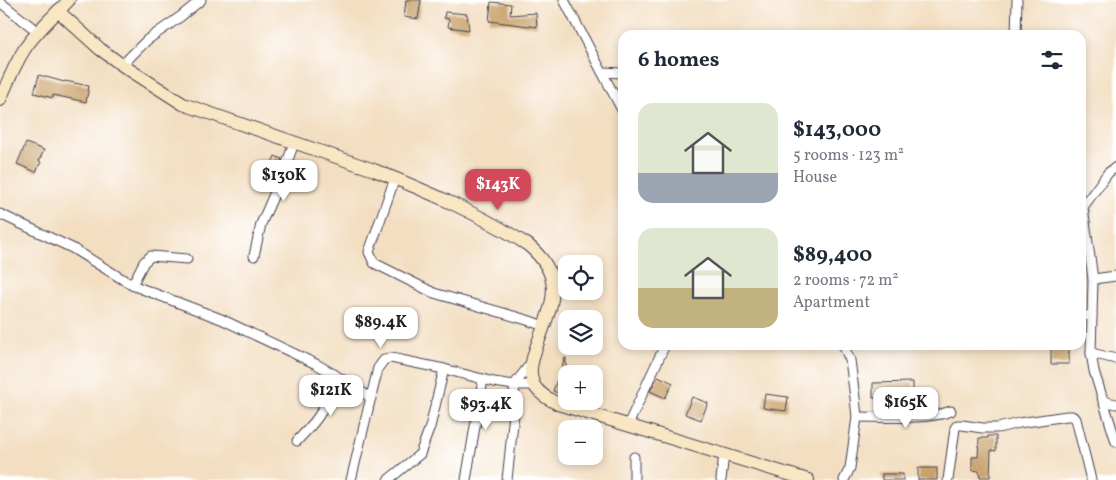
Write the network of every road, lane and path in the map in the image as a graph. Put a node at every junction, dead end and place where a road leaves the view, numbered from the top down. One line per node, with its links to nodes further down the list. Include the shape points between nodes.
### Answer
1 (69, 0): 6 (street)
2 (201, 0): 9 (street, via 147,40)
3 (564, 0): 10 (street)
4 (1017, 0): 7 (street)
5 (0, 2): 8 (street)
6 (58, 11): 8 (street); 9 (street)
7 (1016, 30)
8 (38, 32): 12 (street, via 14,68)
9 (122, 65): 14 (street, via 183,104)
10 (602, 72): 11 (street); 13 (street)
11 (618, 73)
12 (0, 100)
13 (618, 102)
14 (294, 143): 16 (street); 20 (street, via 261,224)
15 (1116, 167): 17 (street)
16 (395, 178): 27 (street, via 469,211 537,252 550,271 552,282 552,304); 27 (street, via 369,252 374,263 434,293)
17 (1086, 203)
18 (0, 214): 24 (street, via 72,248)
19 (1086, 253): 23 (street)
20 (254, 256)
21 (187, 258): 24 (street, via 151,256 144,262)
22 (1116, 276): 23 (street)
23 (1093, 278): 26 (street)
24 (132, 285): 34 (street, via 220,319)
25 (1086, 316): 26 (street)
26 (1092, 316): 30 (street)
27 (544, 326): 32 (street)
28 (663, 350): 43 (street)
29 (845, 350): 42 (street, via 850,360)
30 (1091, 353): 31 (street); 39 (street)
31 (1116, 359)
32 (531, 363): 36 (street); 37 (street)
33 (444, 368): 35 (street); 38 (street, via 400,359 384,360 378,368); 49 (street, via 430,428 420,454)
34 (334, 374): 38 (street); 44 (street, via 325,403 314,423)
35 (483, 379): 37 (street); 50 (street)
36 (534, 385): 37 (street); 43 (street, via 558,404)
37 (514, 386): 51 (street)
38 (371, 398): 48 (street)
39 (1103, 401): 40 (street); 45 (street)
40 (1116, 404)
41 (951, 410): 42 (street, via 943,414 910,417)
42 (857, 417): 55 (street, via 850,468)
43 (628, 425): 46 (street)
44 (297, 441)
45 (1116, 442)
46 (724, 454): 53 (street); 54 (street)
47 (634, 456): 52 (street)
48 (351, 480)
49 (388, 480)
50 (466, 480)
51 (508, 480)
52 (634, 480)
53 (721, 480)
54 (808, 480)
55 (844, 480)
56 (948, 480): 57 (street, via 957,425 998,428 1067,416 1076,419)
57 (1090, 480)

